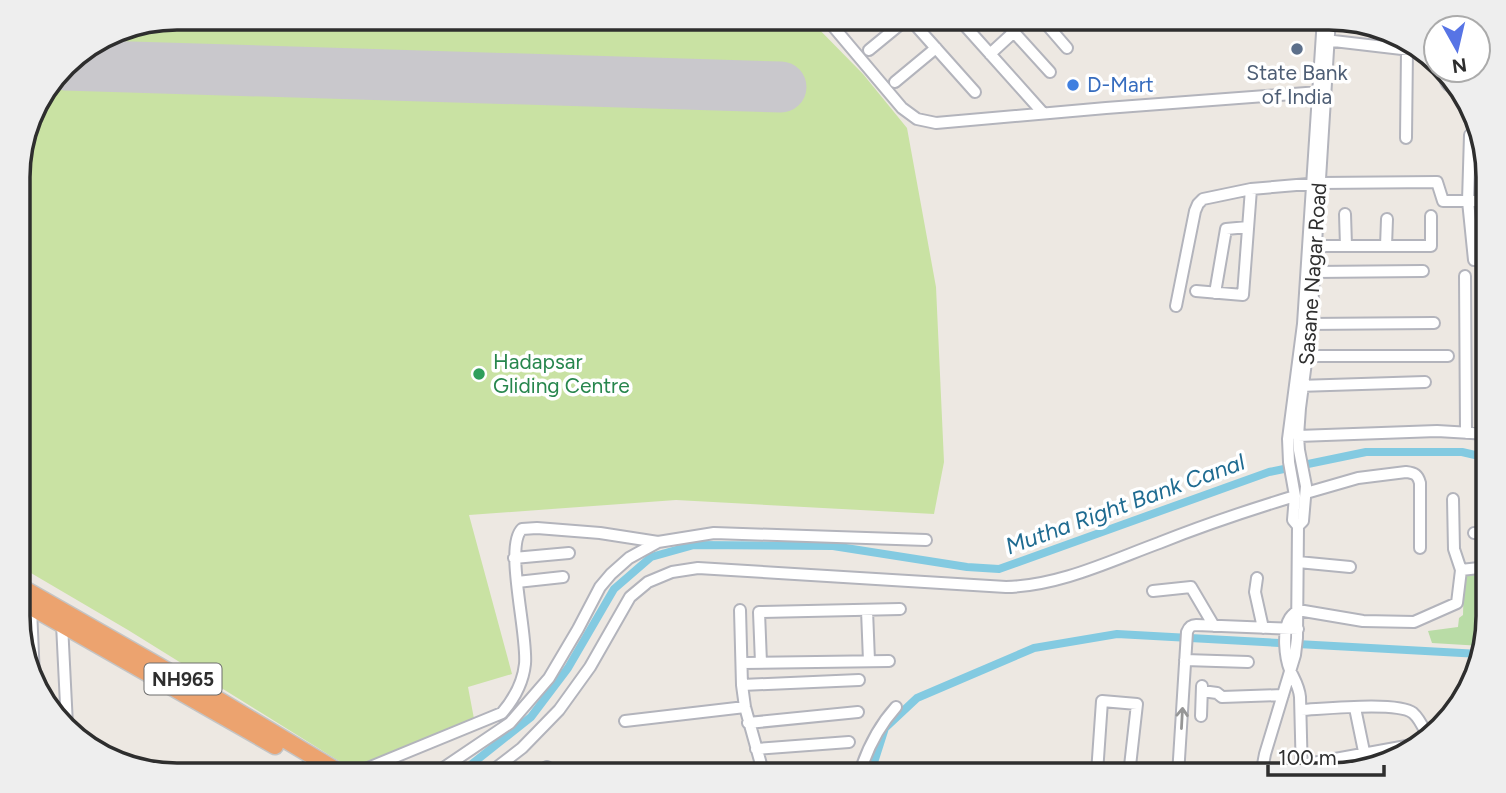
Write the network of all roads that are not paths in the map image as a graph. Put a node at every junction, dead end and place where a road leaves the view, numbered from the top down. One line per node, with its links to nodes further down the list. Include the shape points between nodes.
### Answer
1 (836, 30): 22 (street, via 902,108 918,119 936,123)
2 (894, 30): 14 (street)
3 (920, 30): 12 (street)
4 (969, 30): 17 (street)
5 (1052, 30): 10 (street)
6 (1054, 30): 10 (street)
7 (1324, 30): 11 (street, Sasane Nagar Road)
8 (1327, 30): 11 (street, Sasane Nagar Road)
9 (1014, 32): 17 (street); 18 (street)
10 (1057, 36): 13 (street)
11 (1325, 40): 15 (street); 21 (street, Sasane Nagar Road); 25 (street, Sasane Nagar Road)
12 (936, 48): 19 (street); 20 (street)
13 (1067, 48)
14 (869, 50)
15 (1404, 50)
16 (1407, 52): 24 (street)
17 (990, 54): 22 (street)
18 (1050, 72)
19 (895, 82)
20 (975, 92)
21 (1319, 92): 22 (street); 25 (street, Sasane Nagar Road)
22 (1043, 113)
23 (1470, 135): 27 (street)
24 (1406, 138)
25 (1316, 183): 26 (street); 27 (street, via 1437,182 1443,201); 33 (street, Sasane Nagar Road); 44 (street, Sasane Nagar Road)
26 (1251, 189): 32 (street); 42 (street, via 1212,196 1198,204)
27 (1468, 201): 28 (street); 36 (street)
28 (1476, 201)
29 (1345, 214): 34 (street)
30 (1430, 216): 35 (street, via 1431,246)
31 (1387, 219): 35 (street)
32 (1248, 227): 41 (street, via 1226,229); 41 (street, via 1243,295)
33 (1316, 246): 34 (street); 37 (street, Sasane Nagar Road)
34 (1346, 246): 35 (street)
35 (1386, 246)
36 (1474, 260)
37 (1314, 271): 38 (street); 44 (street, Sasane Nagar Road)
38 (1423, 271)
39 (1465, 276): 49 (street)
40 (1196, 291): 41 (street)
41 (1215, 293)
42 (1176, 306)
43 (1434, 323): 44 (street)
44 (1307, 324): 45 (street, Sasane Nagar Road)
45 (1304, 356): 46 (street); 48 (street, Sasane Nagar Road)
46 (1448, 356)
47 (1425, 382): 48 (street)
48 (1299, 386): 51 (street, Sasane Nagar Road); 52 (street, Sasane Nagar Road, via 1288,439)
49 (1466, 433): 50 (street); 51 (street)
50 (1476, 433)
51 (1298, 436): 52 (street, Sasane Nagar Road)
52 (1294, 460): 53 (street, Sasane Nagar Road)
53 (1301, 494): 57 (street, via 1358,478 1414,473 1420,483); 60 (street, Sasane Nagar Road, via 1293,520 1298,526); 111 (street, via 1225,517 1080,573 1027,587 698,568 672,572 648,582 630,597 559,710)
54 (1453, 499): 63 (street, via 1454,549)
55 (926, 540): 56 (street, via 714,533)
56 (658, 542): 59 (street, via 522,528); 99 (street, via 629,558 605,581 548,678)
57 (1420, 548)
58 (569, 553): 59 (street)
59 (514, 558): 66 (street)
60 (1298, 562): 61 (street); 73 (street, Sasane Nagar Road)
61 (1350, 567)
62 (1476, 568): 63 (street)
63 (1461, 570): 73 (street, via 1457,603 1414,622 1363,621)
64 (563, 577): 66 (street)
65 (1256, 578): 77 (street)
66 (517, 582): 96 (street, via 525,665 514,699)
67 (1153, 591): 76 (street, via 1191,587)
68 (30, 603): 75 (highway, NH965)
69 (30, 603): 108 (highway, NH965, via 222,702)
70 (900, 609): 72 (street)
71 (740, 610): 84 (street)
72 (867, 610): 82 (street); 85 (street, via 759,612)
73 (1298, 610): 78 (street, Sasane Nagar Road)
74 (30, 618): 79 (street)
75 (62, 624): 95 (street); 107 (highway, NH965)
76 (1214, 626): 77 (street); 80 (street, via 1192,625 1187,632)
77 (1263, 628): 78 (street)
78 (1292, 634): 86 (street, Sasane Nagar Road)
79 (31, 638)
80 (1185, 660): 83 (street); 116 (street, one-way to 80)
81 (889, 661): 82 (street)
82 (869, 662): 85 (street)
83 (1248, 662)
84 (741, 663): 85 (street); 88 (street)
85 (761, 663)
86 (1290, 671): 89 (street, Sasane Nagar Road); 93 (street, via 1299,689)
87 (859, 680): 88 (street)
88 (742, 685): 90 (street)
89 (1283, 695): 97 (street, via 1200,695); 117 (street, Sasane Nagar Road)
90 (745, 706): 98 (street); 100 (street)
91 (896, 706): 113 (street)
92 (1355, 708): 93 (street); 101 (street, via 1407,710); 104 (street)
93 (1301, 710): 118 (street)
94 (858, 712): 100 (street)
95 (66, 713)
96 (502, 713): 99 (street); 109 (street)
97 (1201, 716)
98 (625, 721)
99 (510, 723): 110 (street)
100 (748, 723): 103 (street)
101 (1424, 729)
102 (849, 742): 103 (street)
103 (756, 749): 112 (street)
104 (1365, 753): 105 (street); 106 (street); 119 (street)
105 (1377, 755)
106 (1366, 758)
107 (292, 763)
108 (324, 763)
109 (380, 763)
110 (451, 763)
111 (502, 763)
112 (760, 763)
113 (862, 763)
114 (1098, 763): 115 (street, via 1102,701 1137,704)
115 (1130, 763)
116 (1179, 763)
117 (1263, 763)
118 (1302, 763)
119 (1328, 763)

